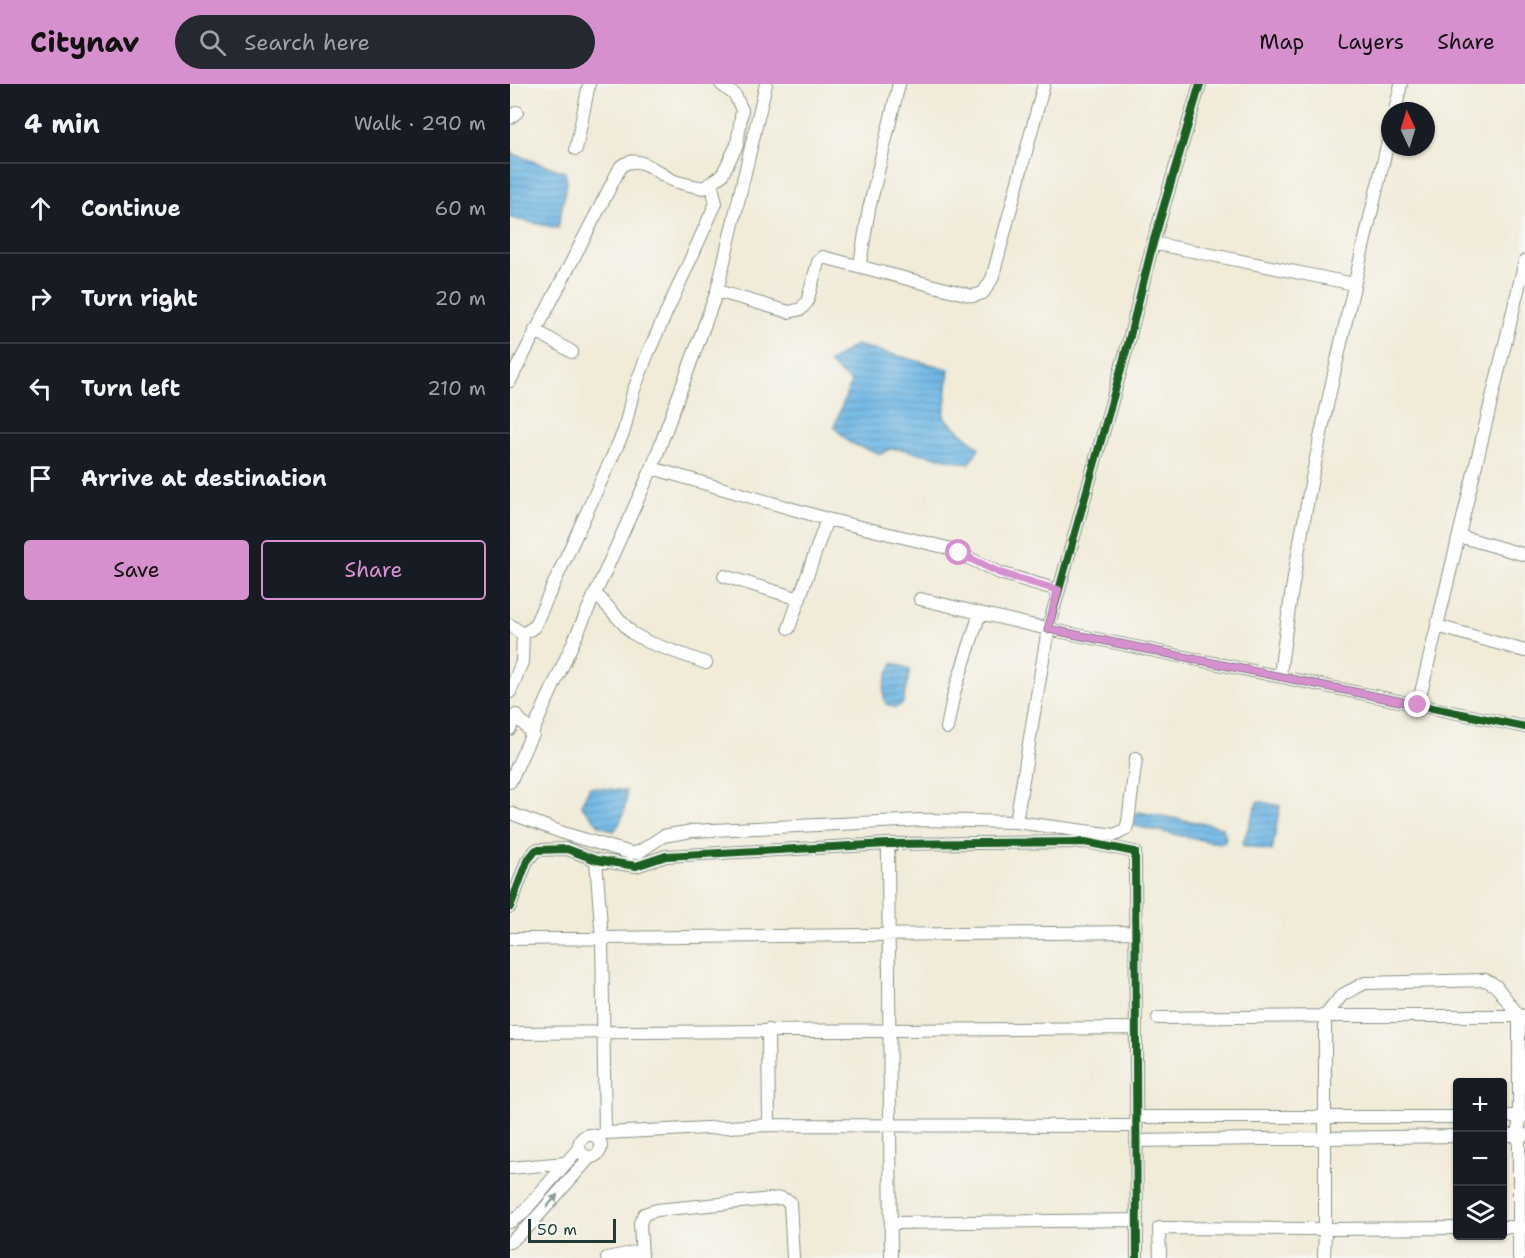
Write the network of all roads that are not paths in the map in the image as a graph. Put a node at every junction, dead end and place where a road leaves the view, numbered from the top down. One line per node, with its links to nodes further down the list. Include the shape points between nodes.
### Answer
1 (589, 84): 9 (street)
2 (722, 84): 11 (street, via 735,95 742,110 737,145 722,175)
3 (766, 84): 16 (street)
4 (899, 84): 14 (street)
5 (1044, 84): 14 (street, via 992,279 983,293 973,297)
6 (1200, 84): 12 (street)
7 (1401, 84): 8 (street)
8 (1397, 102)
9 (576, 150)
10 (1385, 156): 15 (street)
11 (711, 183): 17 (street, via 704,188 691,186 636,162 628,161 621,166); 34 (street, via 716,203 648,353 624,431 534,627)
12 (1153, 243): 15 (street); 25 (street)
13 (1525, 261): 22 (street)
14 (860, 264): 16 (street, via 823,257 818,262 807,302 801,309 789,312)
15 (1354, 284): 37 (street, via 1286,624)
16 (717, 291): 20 (street)
17 (535, 330): 18 (street); 19 (street)
18 (572, 352)
19 (510, 381)
20 (652, 468): 21 (street); 26 (street)
21 (827, 519): 25 (street, via 948,548 1000,573); 27 (street)
22 (1458, 536): 23 (street); 31 (street)
23 (1525, 555)
24 (724, 576): 27 (street)
25 (1058, 590): 33 (street)
26 (596, 594): 36 (street, via 632,633); 44 (street)
27 (801, 599): 32 (street)
28 (920, 599): 29 (street)
29 (980, 613): 33 (street); 42 (street)
30 (510, 625): 34 (street)
31 (1437, 626): 35 (street); 39 (street)
32 (789, 628)
33 (1048, 629): 37 (street); 48 (street)
34 (523, 634): 38 (street, via 522,662)
35 (1525, 651)
36 (706, 663)
37 (1280, 675): 39 (street)
38 (510, 692)
39 (1418, 705): 41 (street)
40 (513, 712): 43 (street); 44 (street)
41 (1525, 727)
42 (946, 728)
43 (510, 729)
44 (533, 735): 46 (street)
45 (1136, 758): 48 (street, via 1128,822 1121,833)
46 (510, 782)
47 (510, 813): 48 (street, via 631,854 663,836 692,831 922,820)
48 (1016, 822)
49 (888, 843): 50 (street, via 666,856 636,866); 52 (street, via 1085,843 1134,852); 53 (street)
50 (596, 860): 51 (street, via 567,849 536,850 527,861); 55 (street)
51 (510, 907)
52 (1135, 932): 53 (street); 59 (street)
53 (889, 933): 55 (street); 60 (street)
54 (510, 939): 55 (street)
55 (602, 939): 62 (street)
56 (1325, 1016): 57 (street); 57 (street, via 1342,995 1365,983 1486,980); 58 (street); 67 (street)
57 (1522, 1016): 65 (street)
58 (1158, 1018)
59 (1136, 1028): 60 (street); 68 (street)
60 (889, 1029): 61 (street); 69 (street)
61 (768, 1030): 62 (street); 70 (street)
62 (602, 1033): 63 (street); 71 (street)
63 (510, 1034)
64 (1507, 1116): 65 (street)
65 (1523, 1116): 72 (street)
66 (1453, 1117): 67 (street)
67 (1323, 1118): 68 (street); 74 (street)
68 (1136, 1121): 69 (street); 75 (street)
69 (890, 1124): 70 (street); 82 (street)
70 (769, 1125): 71 (street)
71 (601, 1135): 76 (street, via 584,1136); 77 (street, via 600,1152)
72 (1522, 1135): 83 (street)
73 (1453, 1136): 74 (street)
74 (1323, 1138): 75 (street); 85 (street)
75 (1136, 1141): 80 (street)
76 (579, 1148): 77 (street); 78 (street)
77 (590, 1157): 86 (street, one-way to 77)
78 (565, 1163): 79 (street); 81 (street, via 521,1215)
79 (510, 1168)
80 (1137, 1220): 82 (street); 91 (street)
81 (510, 1222)
82 (891, 1223): 90 (street)
83 (1522, 1227): 94 (street)
84 (1453, 1228): 85 (street)
85 (1325, 1230): 92 (street, via 1159,1228); 93 (street)
86 (510, 1242)
87 (641, 1255): 88 (street); 89 (street, via 640,1223 644,1214 781,1198 790,1202)
88 (607, 1258)
89 (793, 1258)
90 (891, 1258)
91 (1137, 1258)
92 (1160, 1258)
93 (1324, 1258)
94 (1519, 1258)

